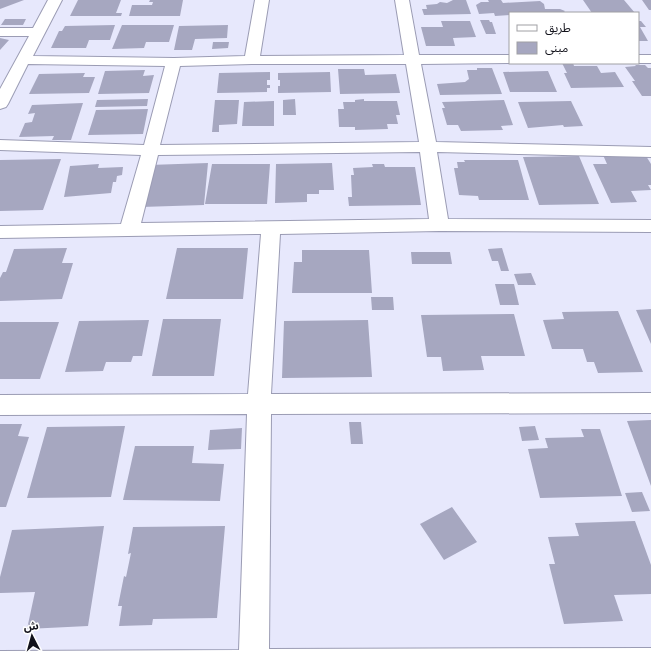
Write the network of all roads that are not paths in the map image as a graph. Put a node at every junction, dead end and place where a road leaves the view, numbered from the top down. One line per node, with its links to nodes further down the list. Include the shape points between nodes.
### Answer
1 (55, 0): 5 (street)
2 (262, 0): 11 (street)
3 (402, 0): 6 (street)
4 (0, 32): 5 (street)
5 (37, 32): 10 (street)
6 (413, 58): 7 (street); 11 (street); 15 (street)
7 (509, 59)
8 (639, 59): 9 (street)
9 (651, 59)
10 (23, 60): 12 (street); 13 (street)
11 (252, 60): 12 (street)
12 (174, 62): 16 (street)
13 (0, 104)
14 (0, 145): 16 (street)
15 (428, 147): 16 (street); 17 (street); 18 (street)
16 (151, 150): 21 (street)
17 (651, 152)
18 (439, 225): 19 (street); 20 (street)
19 (651, 226)
20 (271, 228): 21 (street); 24 (street)
21 (129, 231): 22 (street)
22 (0, 232)
23 (651, 403): 24 (street)
24 (259, 404): 25 (street); 27 (street)
25 (0, 405)
26 (651, 663): 27 (street)
27 (254, 665): 28 (street)
28 (0, 666)

